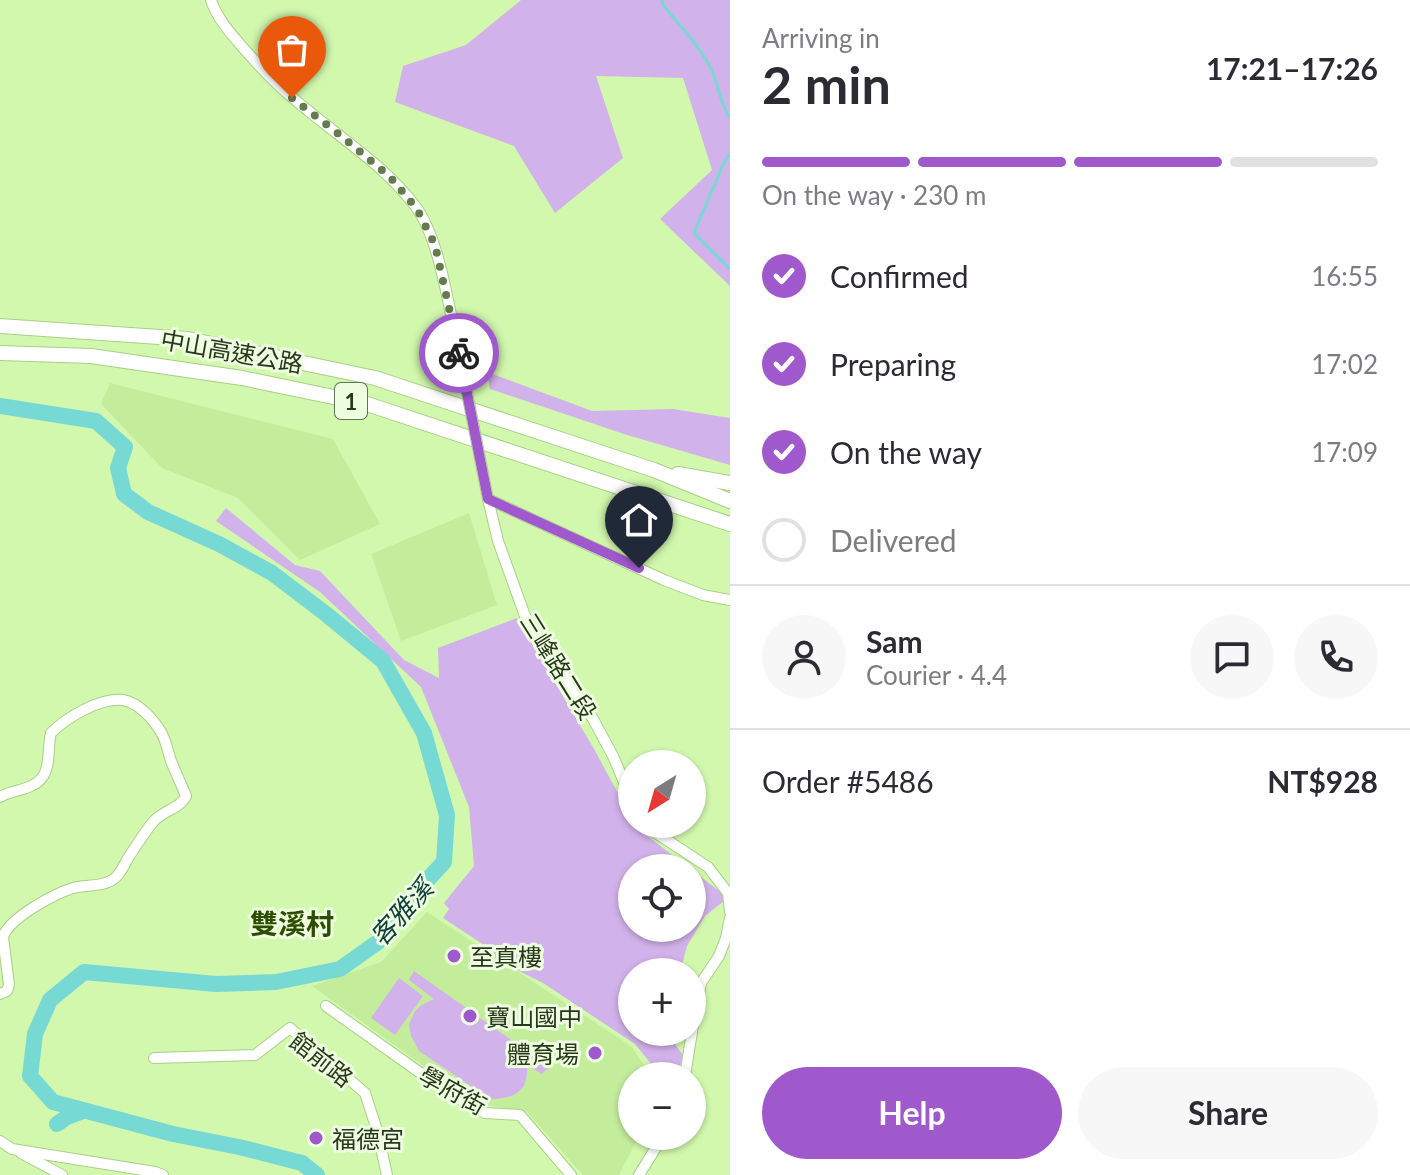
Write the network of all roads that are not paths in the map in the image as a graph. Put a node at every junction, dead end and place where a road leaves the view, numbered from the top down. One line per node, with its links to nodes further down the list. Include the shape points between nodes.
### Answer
1 (211, 0): 6 (street, 三峰路二段, bridge, via 228,31 256,62 390,177 417,209 435,245)
2 (0, 326): 4 (highway, 中山高速公路 / 1, via 188,339 375,378)
3 (0, 353): 8 (highway, 中山高速公路 / 1, via 91,356 242,378 367,404)
4 (654, 470): 5 (highway); 7 (highway, 中山高速公路 / 1)
5 (730, 483)
6 (488, 499): 9 (street, via 664,580); 10 (street, 三峰路二段, via 525,616 593,719)
7 (730, 501)
8 (730, 524)
9 (730, 600)
10 (618, 768)
11 (0, 797): 15 (street, via 43,778 51,733 58,726 97,705 125,700 146,713 162,734 186,796 152,823 114,880 54,896 5,929 9,985)
12 (664, 838): 13 (street, via 708,867 728,893)
13 (730, 915): 14 (street, via 719,956)
14 (706, 976)
15 (0, 994)
16 (326, 1006): 24 (street, 學府街, via 450,1094 485,1113 520,1115)
17 (154, 1058): 23 (street, 館前路, via 255,1055 290,1028 365,1093)
18 (0, 1141): 19 (street)
19 (12, 1149): 21 (street); 22 (street)
20 (654, 1150): 25 (street)
21 (62, 1175)
22 (163, 1175)
23 (387, 1175)
24 (571, 1175)
25 (639, 1175)

